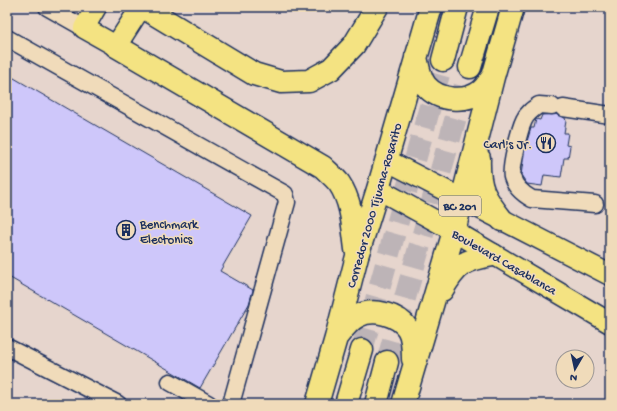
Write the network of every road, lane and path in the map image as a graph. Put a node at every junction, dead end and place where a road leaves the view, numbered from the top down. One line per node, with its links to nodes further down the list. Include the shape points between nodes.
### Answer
1 (47, 7): 9 (street)
2 (96, 7): 9 (main road)
3 (142, 7): 4 (highway, via 254,74 281,82 309,81 331,69 354,45); 11 (main road)
4 (377, 7)
5 (431, 7): 12 (highway, Corredor 2000 Tijuana-Rosarito)
6 (457, 7): 13 (highway)
7 (488, 7): 14 (highway)
8 (513, 7): 15 (highway, BC 201)
9 (84, 28): 11 (main road)
10 (7, 38): 37 (street, via 284,194 287,202)
11 (116, 46): 25 (highway, via 323,167 338,182 348,201)
12 (416, 57): 15 (highway, via 426,86 439,96 467,98 481,91); 18 (highway, Corredor 2000 Tijuana-Rosarito)
13 (443, 60)
14 (470, 67)
15 (493, 77): 17 (highway, BC 201)
16 (610, 115): 21 (street, via 539,105 530,111 518,134 511,175 516,186 532,199)
17 (480, 131): 20 (highway, BC 201); 22 (highway, via 480,185 487,200)
18 (386, 160): 19 (highway, Corredor 2000 Tijuana-Rosarito); 20 (main road)
19 (378, 189): 23 (main road, Boulevard Casablanca); 25 (highway, Corredor 2000 Tijuana-Rosarito)
20 (462, 199): 22 (main road); 23 (highway, BC 201)
21 (595, 204)
22 (502, 220): 26 (main road)
23 (454, 231): 24 (main road, Boulevard Casablanca); 27 (highway, BC 201)
24 (493, 254): 27 (highway, via 474,258 462,264 451,275); 28 (main road, Boulevard Casablanca)
25 (357, 256): 29 (highway, Corredor 2000 Tijuana-Rosarito)
26 (610, 275)
27 (430, 310): 33 (highway, BC 201)
28 (610, 323)
29 (336, 338): 33 (highway, via 358,316 369,312 385,313 395,317 408,328); 38 (highway, Corredor 2000 Tijuana-Rosarito)
30 (7, 347): 35 (street)
31 (362, 350): 39 (highway)
32 (387, 362): 40 (highway)
33 (414, 366): 41 (highway, BC 201)
34 (170, 382): 36 (street)
35 (118, 404)
36 (209, 404)
37 (231, 404)
38 (317, 404)
39 (346, 404)
40 (376, 404)
41 (403, 404)

